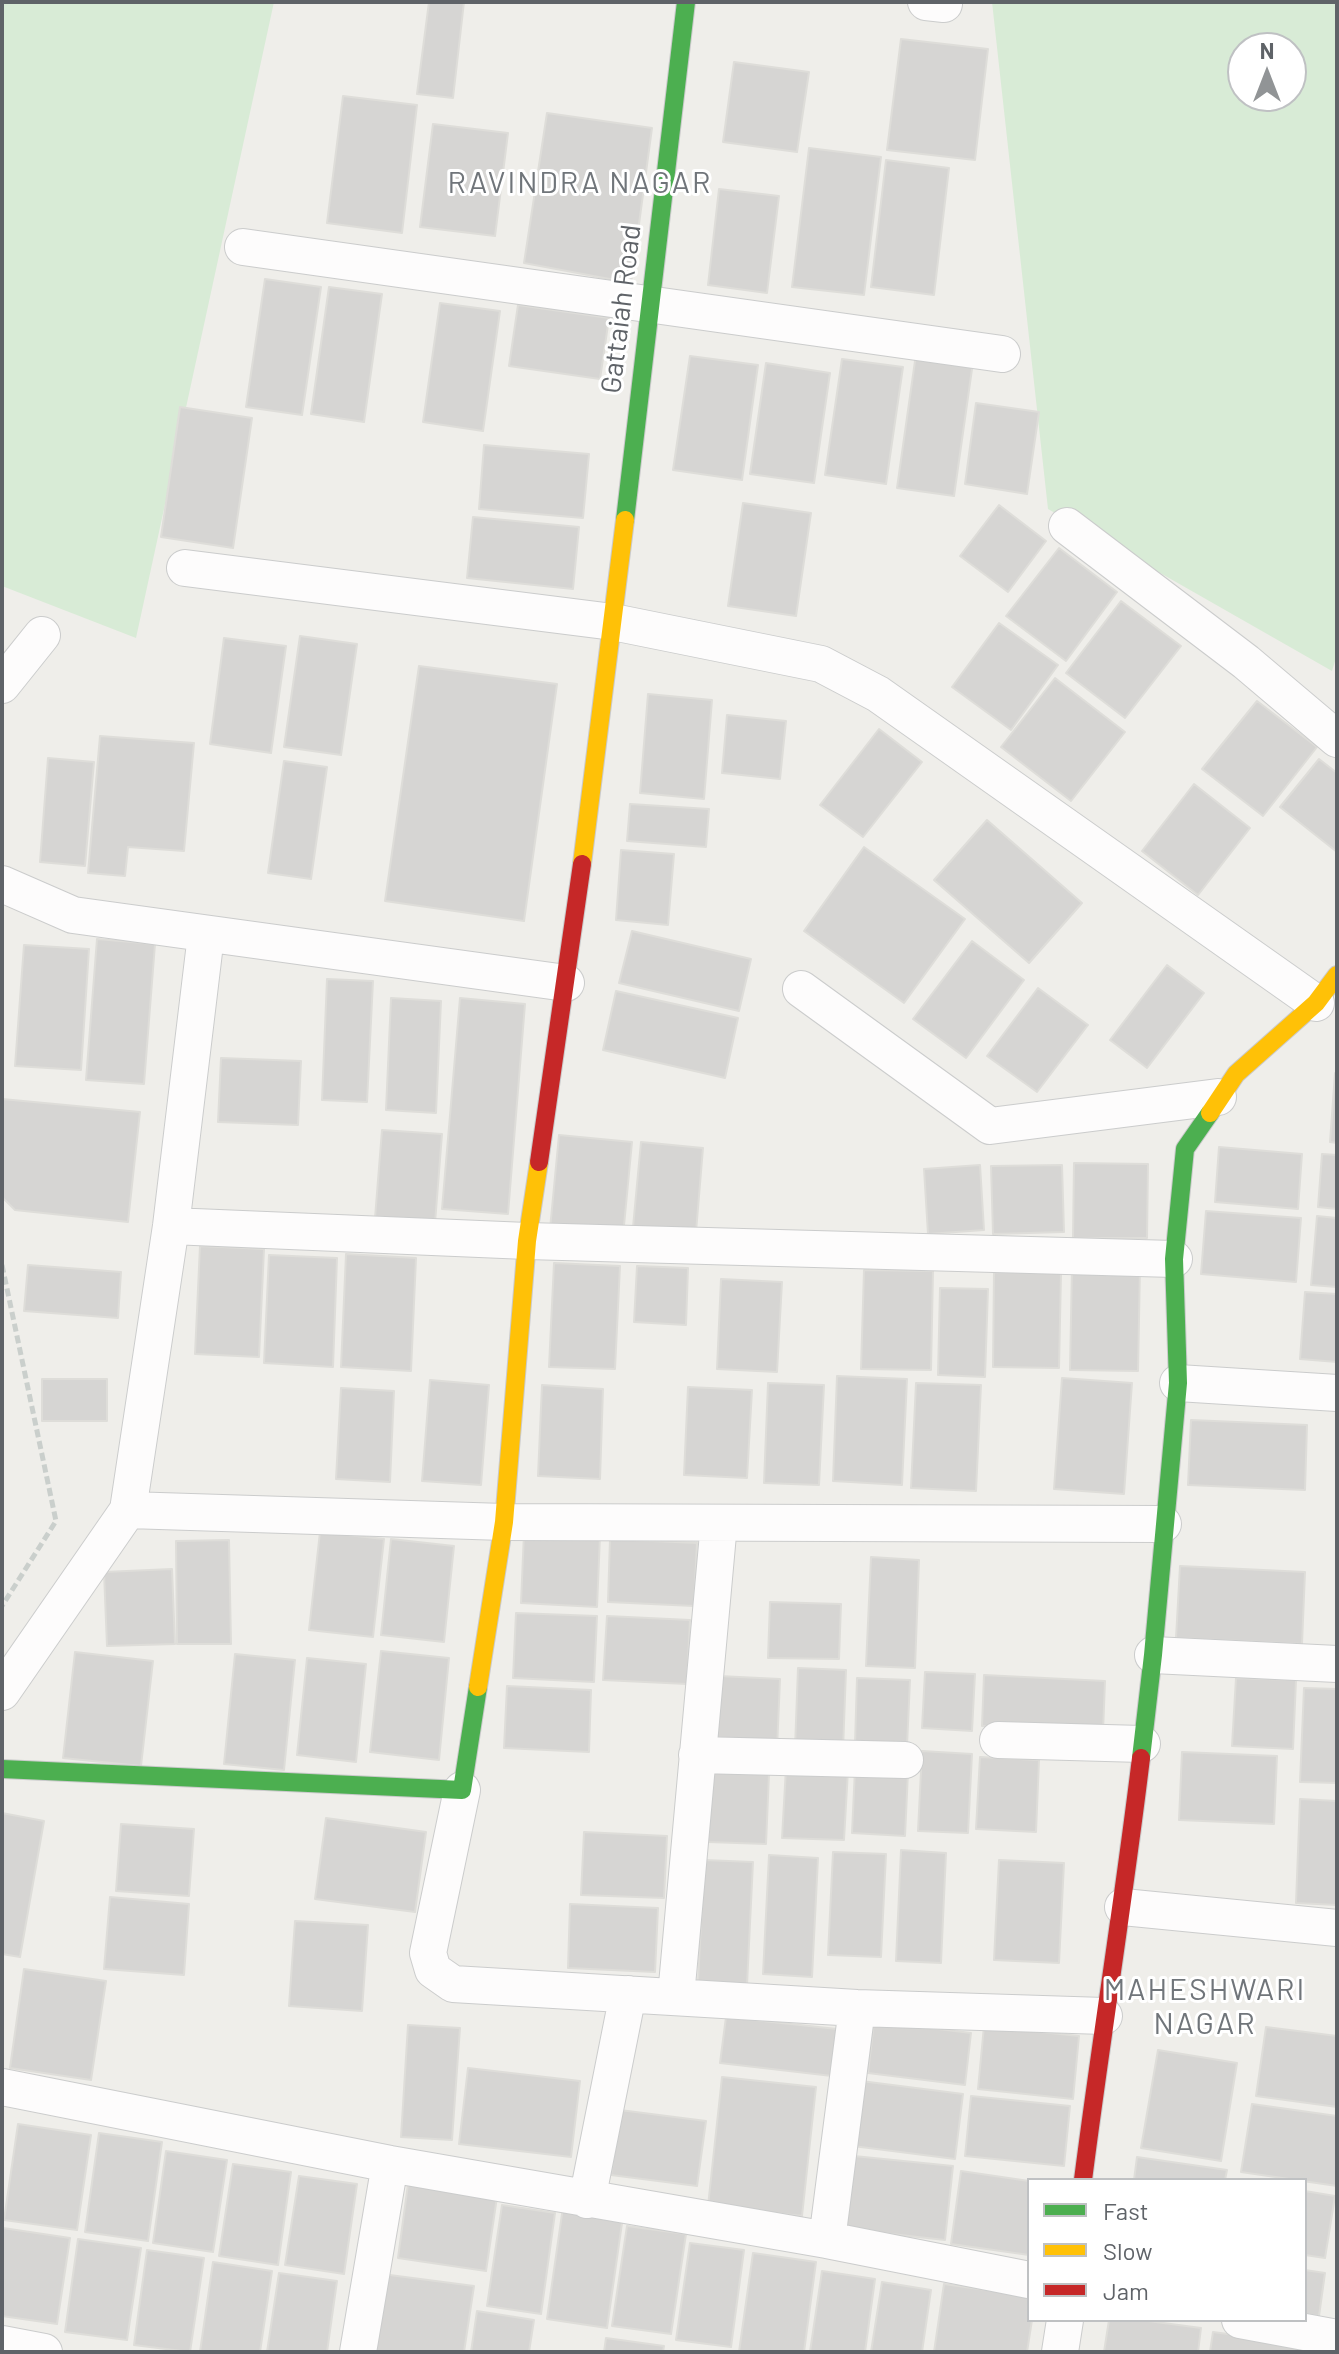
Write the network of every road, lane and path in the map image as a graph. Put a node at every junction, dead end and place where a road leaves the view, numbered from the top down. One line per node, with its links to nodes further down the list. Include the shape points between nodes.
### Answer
1 (686, 2): 3 (street, Gattaiah Road)
2 (243, 247): 3 (street)
3 (650, 304): 4 (street); 7 (street, Gattaiah Road)
4 (1002, 354)
5 (1067, 526): 10 (street, via 1246,662)
6 (185, 568): 7 (street)
7 (613, 622): 13 (street, Gattaiah Road); 15 (street, via 821,664 864,686)
8 (42, 635): 9 (street)
9 (2, 685)
10 (1337, 739)
11 (2, 884): 12 (street, via 73,915)
12 (206, 935): 13 (street); 17 (street)
13 (566, 983): 18 (street, Gattaiah Road)
14 (801, 989): 16 (street, via 990,1126)
15 (1326, 989): 16 (street)
16 (1218, 1097): 19 (street, via 1185,1149)
17 (171, 1226): 18 (street); 23 (street)
18 (527, 1241): 19 (street); 24 (street, Gattaiah Road)
19 (1174, 1259): 21 (street)
20 (2, 1265): 27 (path, via 56,1521)
21 (1178, 1383): 22 (street); 26 (street)
22 (1337, 1393)
23 (128, 1510): 24 (street); 30 (street)
24 (504, 1522): 25 (street); 36 (street, Gattaiah Road)
25 (719, 1523): 26 (street); 33 (street)
26 (1163, 1524): 28 (street)
27 (2, 1606)
28 (1153, 1655): 29 (street); 32 (street)
29 (1337, 1664)
30 (2, 1692)
31 (998, 1740): 32 (street)
32 (1142, 1744): 37 (street)
33 (697, 1755): 34 (street); 40 (street)
34 (905, 1760)
35 (2, 1769): 36 (street)
36 (462, 1790): 39 (street, via 428,1953 433,1970 453,1984)
37 (1123, 1907): 38 (street); 42 (street)
38 (1337, 1928)
39 (628, 1994): 40 (street); 46 (street)
40 (676, 1996): 41 (street)
41 (857, 2008): 42 (street); 47 (street)
42 (1104, 2016): 45 (street)
43 (2, 2087): 44 (street)
44 (390, 2164): 46 (street); 55 (street)
45 (1083, 2178)
46 (587, 2200): 47 (street)
47 (827, 2240): 48 (street)
48 (1027, 2280)
49 (1065, 2322): 56 (street)
50 (1251, 2322): 51 (street)
51 (1337, 2338)
52 (2, 2344): 54 (street)
53 (1337, 2344): 57 (street)
54 (44, 2352)
55 (358, 2352)
56 (1060, 2352)
57 (1336, 2352)

